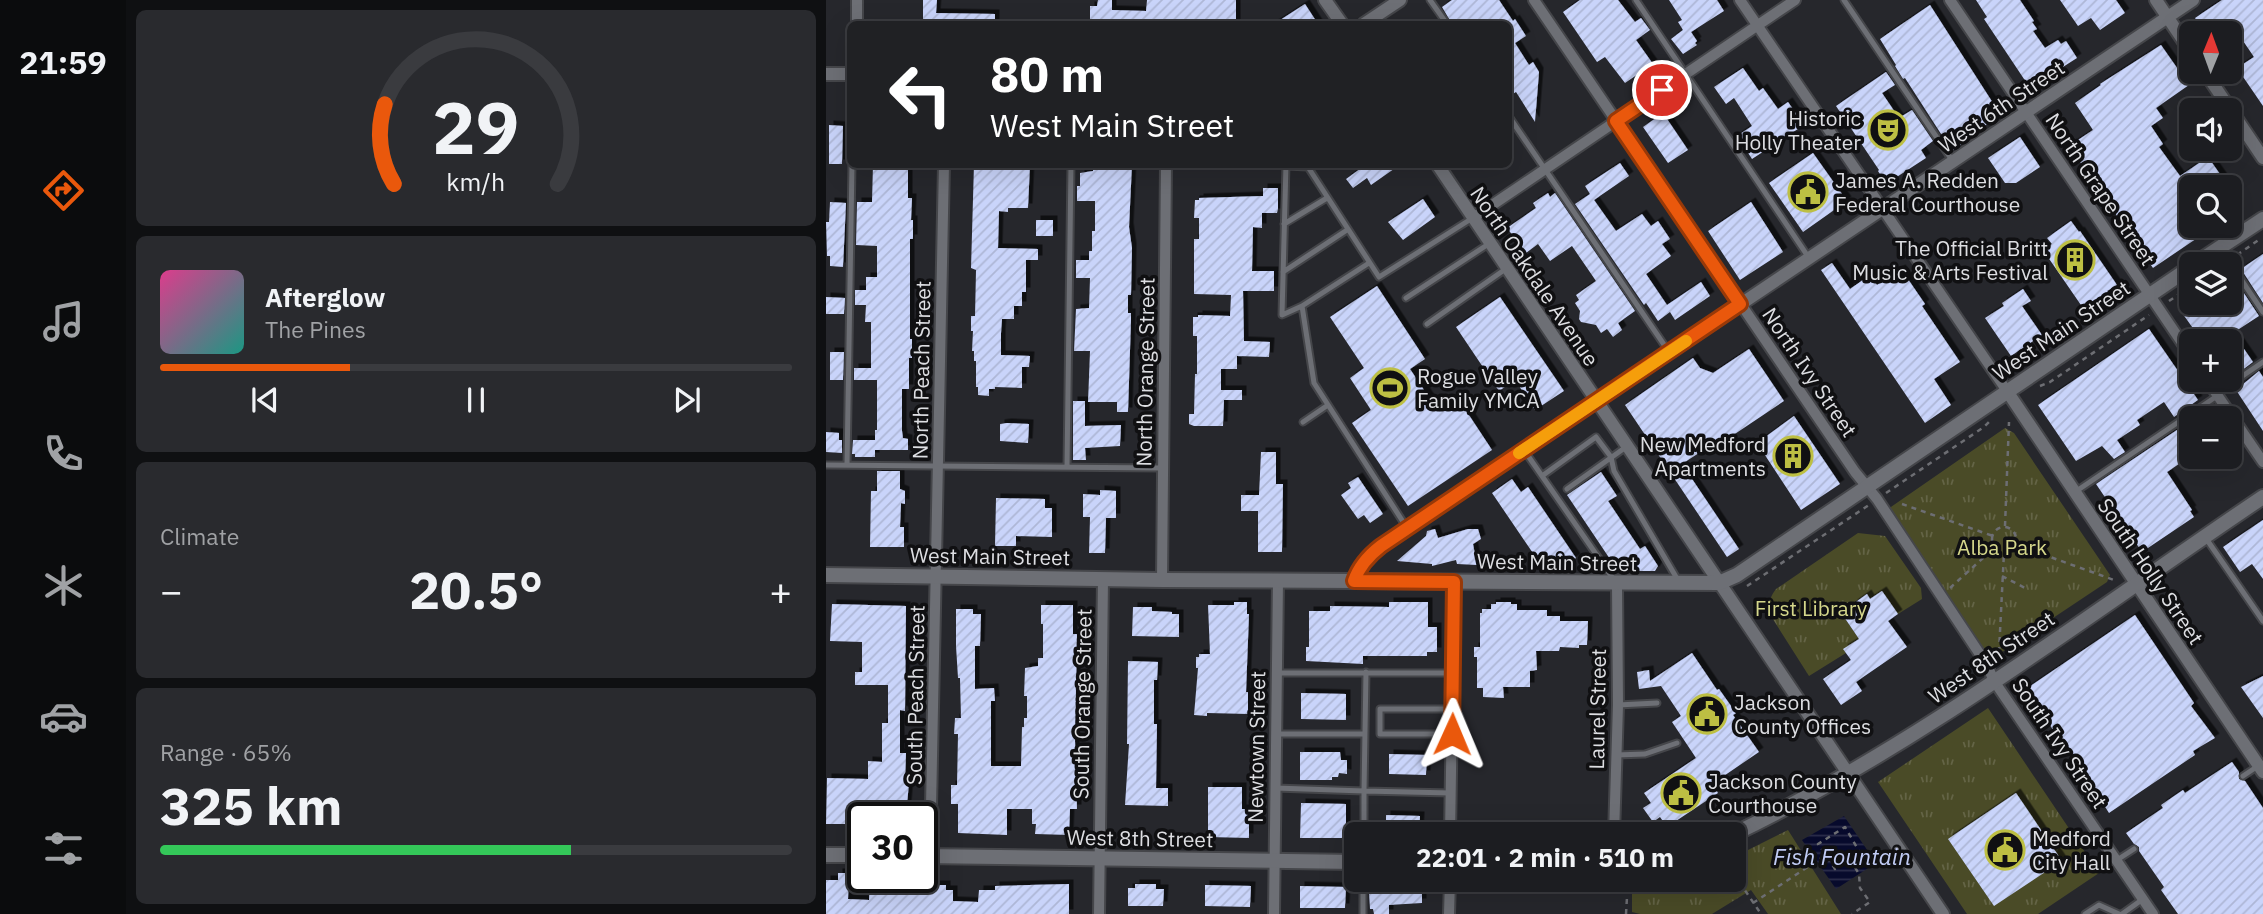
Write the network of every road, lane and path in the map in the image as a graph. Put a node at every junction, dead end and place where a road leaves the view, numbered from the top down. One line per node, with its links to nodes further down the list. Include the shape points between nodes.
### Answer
1 (858, 0): 14 (street)
2 (1325, 0): 15 (street)
3 (1400, 0): 16 (street)
4 (1430, 0): 17 (lane)
5 (1534, 0): 26 (street, North Ivy Street)
6 (1636, 0): 22 (lane)
7 (1740, 0): 18 (street)
8 (1796, 0): 18 (street)
9 (1844, 0): 28 (lane)
10 (1950, 0): 24 (street, North Grape Street)
11 (2156, 0): 13 (street)
12 (2193, 0): 13 (street, West 6th Street)
13 (2167, 17): 19 (street); 24 (street, West 6th Street)
14 (857, 21)
15 (1340, 21)
16 (1368, 21)
17 (1445, 21)
18 (1757, 26): 22 (street); 38 (street)
19 (2179, 34)
20 (826, 74): 21 (street)
21 (847, 74)
22 (1685, 74): 26 (street); 48 (lane)
23 (2213, 84): 27 (street)
24 (2026, 112): 28 (street, West 6th Street); 54 (street, North Grape Street)
25 (1512, 121): 36 (lane)
26 (1616, 121): 36 (street); 57 (street, North Ivy Street)
27 (2263, 158)
28 (1953, 161): 38 (street, West 6th Street)
29 (852, 168): 79 (lane)
30 (944, 168): 80 (street, North Peach Street)
31 (1071, 168): 81 (lane)
32 (1166, 168): 82 (street, North Orange Street)
33 (1286, 168): 41 (lane)
34 (1309, 168): 37 (lane)
35 (1440, 168): 39 (street, North Oakdale Avenue)
36 (1545, 169): 39 (street); 63 (lane)
37 (1326, 198): 41 (lane); 42 (lane)
38 (1883, 208): 48 (street, West 6th Street); 66 (street)
39 (1473, 218): 44 (street, North Oakdale Avenue); 49 (lane, via 1379,278)
40 (2263, 219): 45 (main road)
41 (1284, 224): 51 (lane)
42 (1347, 230): 49 (lane); 51 (lane)
43 (2263, 237): 47 (path)
44 (1490, 243): 50 (street, North Oakdale Avenue); 55 (lane)
45 (2220, 248): 46 (main road); 59 (lane)
46 (2214, 252)
47 (2241, 252)
48 (1809, 258): 57 (street, West 6th Street)
49 (1369, 263): 58 (lane)
50 (1507, 268): 61 (lane); 69 (street, North Oakdale Avenue)
51 (1283, 272): 58 (lane, via 1282,315)
52 (2179, 275): 54 (main road, West Main Street)
53 (2179, 294): 56 (path)
54 (2150, 295): 62 (street, North Grape Street); 66 (main road, West Main Street)
55 (1406, 299)
56 (2172, 299)
57 (1740, 304): 63 (street, West 6th Street); 84 (street, North Ivy Street)
58 (1303, 306): 70 (lane, via 1314,383)
59 (2263, 312)
60 (2145, 317): 65 (path)
61 (1427, 324)
62 (2179, 338)
63 (1669, 352): 69 (street, West 6th Street)
64 (2263, 362): 68 (lane)
65 (2038, 387)
66 (2007, 391): 84 (main road, West Main Street); 86 (street, South Holly Street)
67 (2215, 392): 68 (street)
68 (2217, 395): 77 (street); 86 (lane)
69 (1595, 402): 74 (street, North Oakdale Avenue); 75 (street, West 6th Street)
70 (1328, 405): 72 (lane); 91 (lane)
71 (1991, 419): 87 (path)
72 (1303, 422)
73 (2009, 422): 90 (path)
74 (1626, 447): 76 (lane); 106 (street, North Oakdale Avenue)
75 (1524, 450): 83 (lane); 91 (street, West 6th Street)
76 (1611, 457): 83 (lane, via 1596,437); 85 (lane); 108 (lane)
77 (2263, 462)
78 (826, 465): 79 (lane)
79 (847, 465): 80 (lane)
80 (939, 466): 81 (lane); 98 (street, North Peach Street)
81 (1067, 467): 82 (lane)
82 (1163, 468): 101 (street, North Orange Street)
83 (1542, 476): 107 (lane)
84 (1867, 487): 106 (main road, West Main Street); 117 (street, South Ivy Street)
85 (1567, 489)
86 (2075, 492): 109 (street, South Holly Street)
87 (1884, 495)
88 (2263, 497): 93 (main road, West 8th Street)
89 (1902, 504): 92 (path)
90 (2005, 526): 92 (path); 94 (path, via 2015,532)
91 (1407, 529): 104 (street, West 6th Street, via 1368,557)
92 (1993, 536): 95 (path)
93 (2204, 536): 109 (main road, West 8th Street); 112 (lane)
94 (2014, 544): 96 (path); 103 (path)
95 (1994, 548): 96 (path); 111 (path)
96 (2004, 552): 99 (path)
97 (826, 575): 98 (main road, West Main Street)
98 (937, 576): 100 (main road, West Main Street); 132 (street, South Peach Street)
99 (2002, 576): 110 (path); 113 (path)
100 (1103, 578): 101 (main road, West Main Street); 142 (street, South Orange Street)
101 (1162, 580): 102 (main road, West Main Street)
102 (1278, 580): 104 (main road, West Main Street); 115 (street, Newtown Street)
103 (2114, 580)
104 (1354, 581): 105 (main road, West Main Street)
105 (1454, 582): 107 (main road, West Main Street); 116 (street)
106 (1719, 583): 108 (main road, West Main Street); 127 (street, North Oakdale Avenue)
107 (1617, 584): 108 (main road, West Main Street); 119 (street, Laurel Street)
108 (1681, 584)
109 (2136, 584): 117 (main road, West 8th Street); 126 (street, South Holly Street)
110 (2027, 589)
111 (1946, 591)
112 (2263, 621)
113 (1999, 652)
114 (1366, 672): 115 (lane); 116 (lane); 121 (lane)
115 (1277, 673): 122 (street, Newtown Street)
116 (1453, 673): 120 (street)
117 (1994, 681): 127 (main road, West 8th Street); 144 (street, South Ivy Street)
118 (1657, 703): 119 (lane)
119 (1618, 705): 125 (street, Laurel Street)
120 (1452, 709): 123 (street); 123 (lane, via 1380,709 1380,734)
121 (1365, 733): 122 (lane); 130 (lane)
122 (1276, 734): 129 (street, Newtown Street)
123 (1452, 734): 131 (street)
124 (1677, 743): 125 (lane, via 1645,754)
125 (1616, 755): 135 (street, Laurel Street)
126 (2261, 766): 128 (lane)
127 (1848, 773): 136 (main road, West 8th Street); 160 (street, North Oakdale Avenue)
128 (2243, 776)
129 (1275, 788): 130 (lane); 145 (street, Newtown Street)
130 (1364, 791): 131 (lane); 133 (lane)
131 (1451, 793): 134 (street)
132 (928, 802)
133 (1364, 822)
134 (1450, 822)
135 (1614, 822)
136 (1746, 828)
137 (2134, 849): 144 (lane)
138 (826, 855): 139 (main road)
139 (847, 855)
140 (1826, 855): 143 (path, via 1835,869); 143 (path, via 1818,844 1845,827 1859,851); 152 (path)
141 (938, 856): 142 (main road, West 8th Street)
142 (1100, 859): 145 (main road, West 8th Street); 153 (street, South Orange Street)
143 (1850, 859): 159 (path, via 1870,902)
144 (2117, 860): 151 (street, South Ivy Street)
145 (1274, 861): 146 (main road, West 8th Street); 154 (street, Newtown Street)
146 (1344, 862)
147 (1363, 892): 155 (lane)
148 (1450, 892): 156 (street)
149 (1627, 892): 157 (path)
150 (1746, 892): 152 (path)
151 (2143, 899): 162 (lane); 163 (street, South Ivy Street)
152 (1753, 903): 158 (path)
153 (1099, 914)
154 (1274, 914)
155 (1363, 914)
156 (1449, 914)
157 (1626, 914)
158 (1761, 914)
159 (1852, 914)
160 (1943, 914)
161 (2085, 914): 162 (lane, via 2099,905)
162 (2121, 914)
163 (2153, 914)

